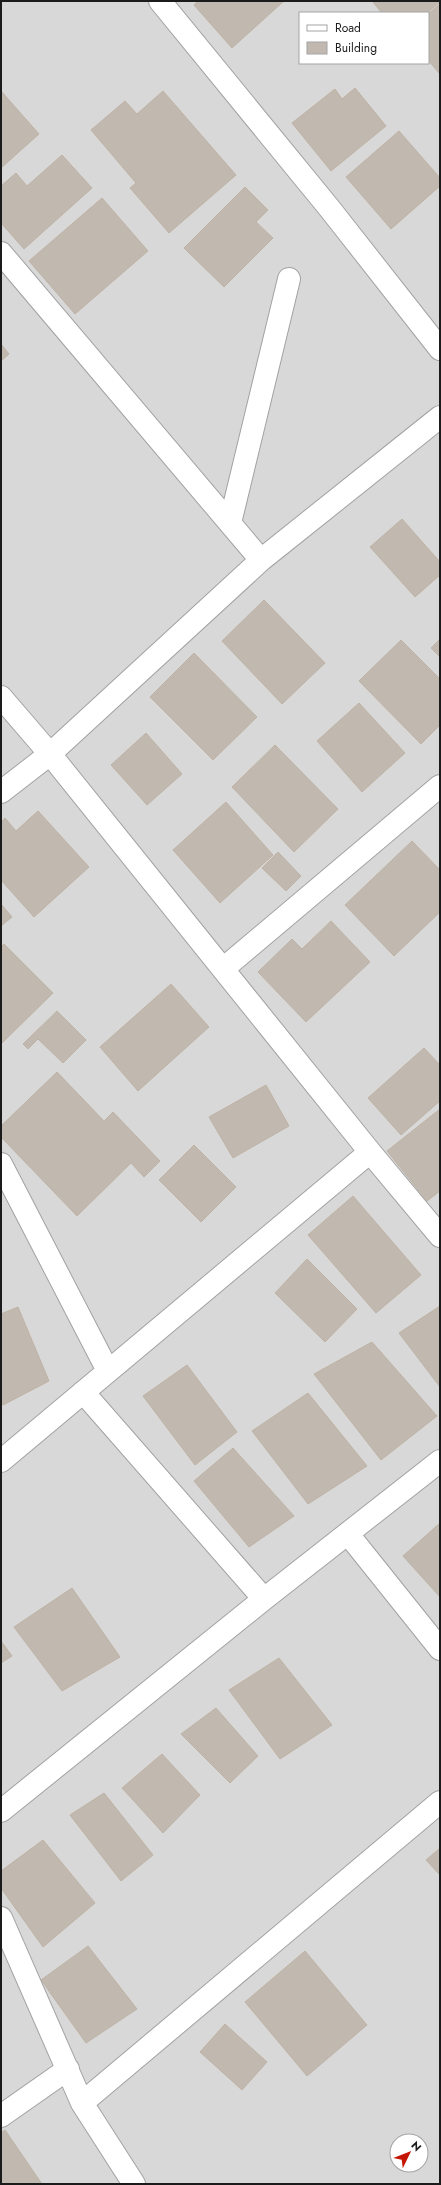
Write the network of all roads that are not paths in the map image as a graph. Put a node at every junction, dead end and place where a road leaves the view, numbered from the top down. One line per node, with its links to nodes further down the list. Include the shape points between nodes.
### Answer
1 (160, 1): 4 (street, via 330,209)
2 (1, 254): 6 (street)
3 (290, 279): 6 (street)
4 (440, 349)
5 (440, 417): 7 (street)
6 (230, 523): 7 (street)
7 (261, 560): 9 (street)
8 (1, 697): 9 (street)
9 (50, 754): 11 (street); 12 (street)
10 (440, 786): 12 (street)
11 (1, 792)
12 (223, 969): 13 (street)
13 (370, 1152): 15 (street); 16 (street)
14 (1, 1164): 16 (street)
15 (440, 1236)
16 (108, 1371): 17 (street)
17 (84, 1392): 18 (street); 21 (street)
18 (1, 1461)
19 (440, 1461): 20 (street)
20 (348, 1534): 21 (street); 22 (street)
21 (264, 1599): 24 (street)
22 (440, 1649)
23 (440, 1802): 27 (street)
24 (1, 1811)
25 (1, 1918): 26 (street)
26 (68, 2070): 27 (street); 28 (street)
27 (82, 2103): 29 (street)
28 (1, 2116)
29 (134, 2184)

